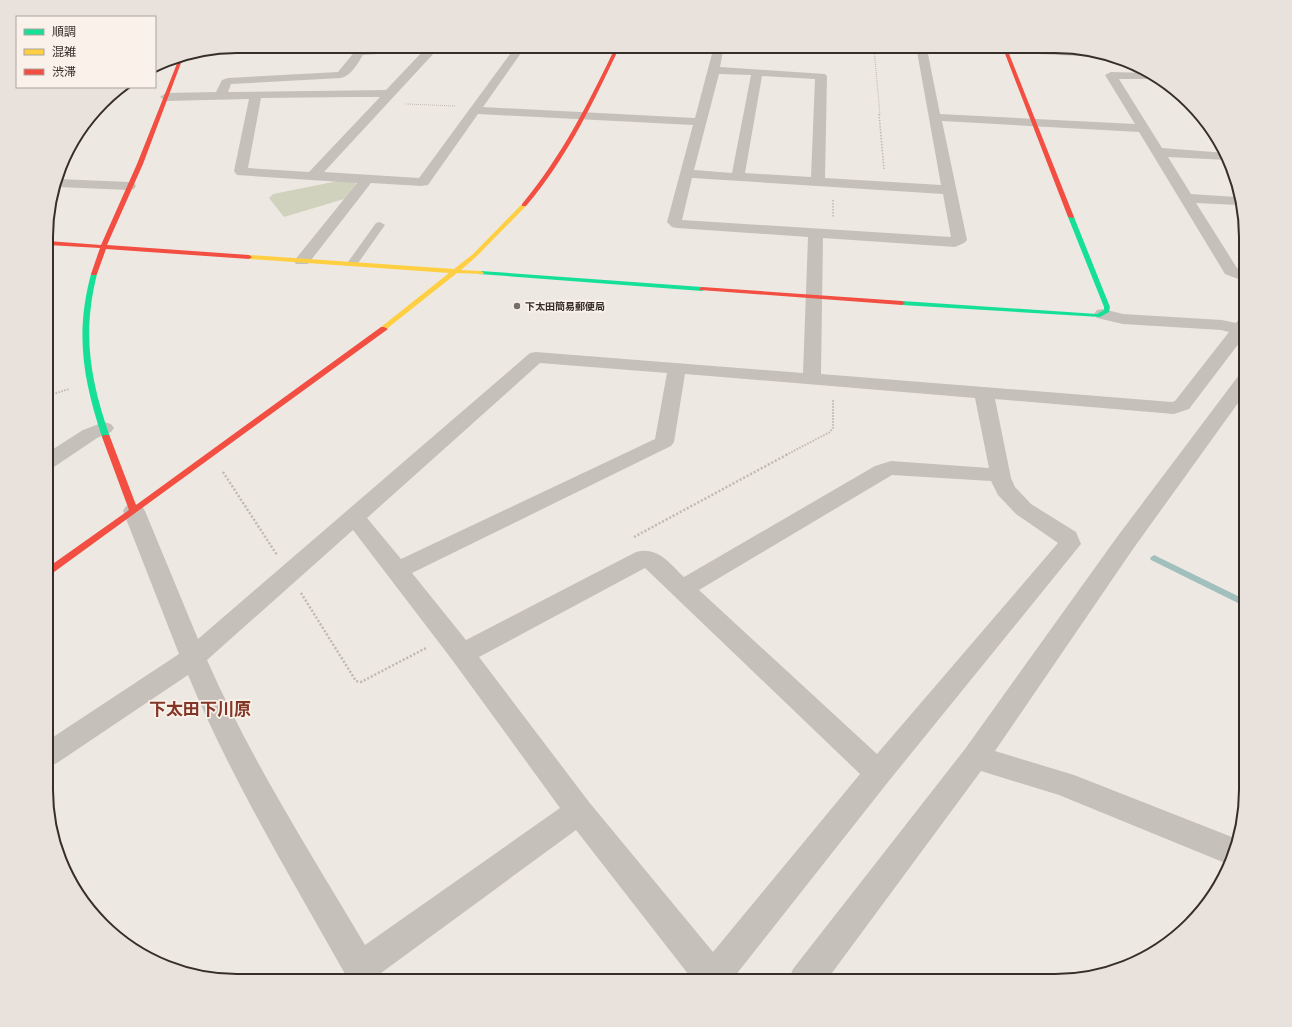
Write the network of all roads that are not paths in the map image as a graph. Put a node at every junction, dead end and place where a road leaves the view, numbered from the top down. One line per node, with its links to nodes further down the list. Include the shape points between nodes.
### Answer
1 (359, 53): 13 (street, via 352,64 338,76 226,82)
2 (427, 53): 15 (street)
3 (516, 53): 16 (street)
4 (614, 53): 17 (street)
5 (718, 53): 9 (street)
6 (922, 53): 18 (street)
7 (1006, 53): 20 (street)
8 (179, 63): 14 (street)
9 (714, 70): 10 (street); 19 (street)
10 (757, 72): 26 (street); 29 (street, via 820,76)
11 (1144, 77): 21 (street, via 1111,75)
12 (256, 95): 13 (street); 15 (street, via 352,93); 25 (street, via 241,171)
13 (220, 96): 14 (street)
14 (166, 97): 30 (street)
15 (386, 98): 25 (street)
16 (477, 109): 17 (street); 27 (street, via 423,182)
17 (583, 116): 19 (street); 40 (street, via 561,156 539,187 509,221)
18 (936, 117): 20 (street); 31 (street)
19 (700, 122): 24 (street)
20 (1034, 122): 21 (street); 43 (street, via 1107,307)
21 (1144, 128): 22 (street)
22 (1158, 152): 23 (street); 32 (street)
23 (1220, 156)
24 (686, 174): 26 (street); 35 (street, via 674,222 676,224)
25 (313, 176): 27 (street)
26 (738, 177): 29 (street)
27 (367, 180): 38 (street)
28 (62, 182): 30 (street)
29 (818, 182): 31 (street)
30 (130, 186): 37 (street)
31 (950, 190): 35 (street, via 959,240 955,242)
32 (1187, 198): 33 (street); 41 (street, via 1231,271)
33 (1235, 201)
34 (380, 225): 39 (lane)
35 (816, 234): 42 (street)
36 (53, 243): 37 (street)
37 (102, 247): 38 (street); 50 (street, via 86,312 84,344 87,373)
38 (302, 261): 39 (street)
39 (352, 264): 40 (street)
40 (456, 271): 42 (street); 53 (street, via 404,314)
41 (1239, 274)
42 (814, 296): 43 (street, via 1090,316); 47 (street)
43 (1103, 314): 44 (street, via 1123,319)
44 (1239, 326)
45 (1239, 331): 49 (street, via 1182,405 1174,408)
46 (677, 369): 47 (street); 54 (street, via 536,357); 56 (street, via 664,442)
47 (812, 379): 49 (street)
48 (1239, 388): 61 (street, via 1125,543)
49 (984, 393): 52 (street)
50 (104, 428): 51 (street); 53 (street)
51 (53, 458)
52 (999, 475): 57 (street, via 891,468 882,471); 62 (street, via 1008,494 1035,517 1068,537 1070,544)
53 (134, 511): 55 (street); 59 (street)
54 (353, 516): 56 (street); 59 (street)
55 (53, 569)
56 (398, 570): 58 (street)
57 (682, 589): 58 (street, via 649,558 644,558); 62 (street)
58 (455, 645): 63 (street)
59 (193, 658): 60 (street); 65 (street, via 233,742 295,856)
60 (53, 750)
61 (976, 757): 64 (street, via 1064,784); 66 (street)
62 (878, 773): 63 (street, via 720,969 704,967)
63 (579, 811): 65 (street)
64 (1229, 850)
65 (364, 974)
66 (810, 974)

